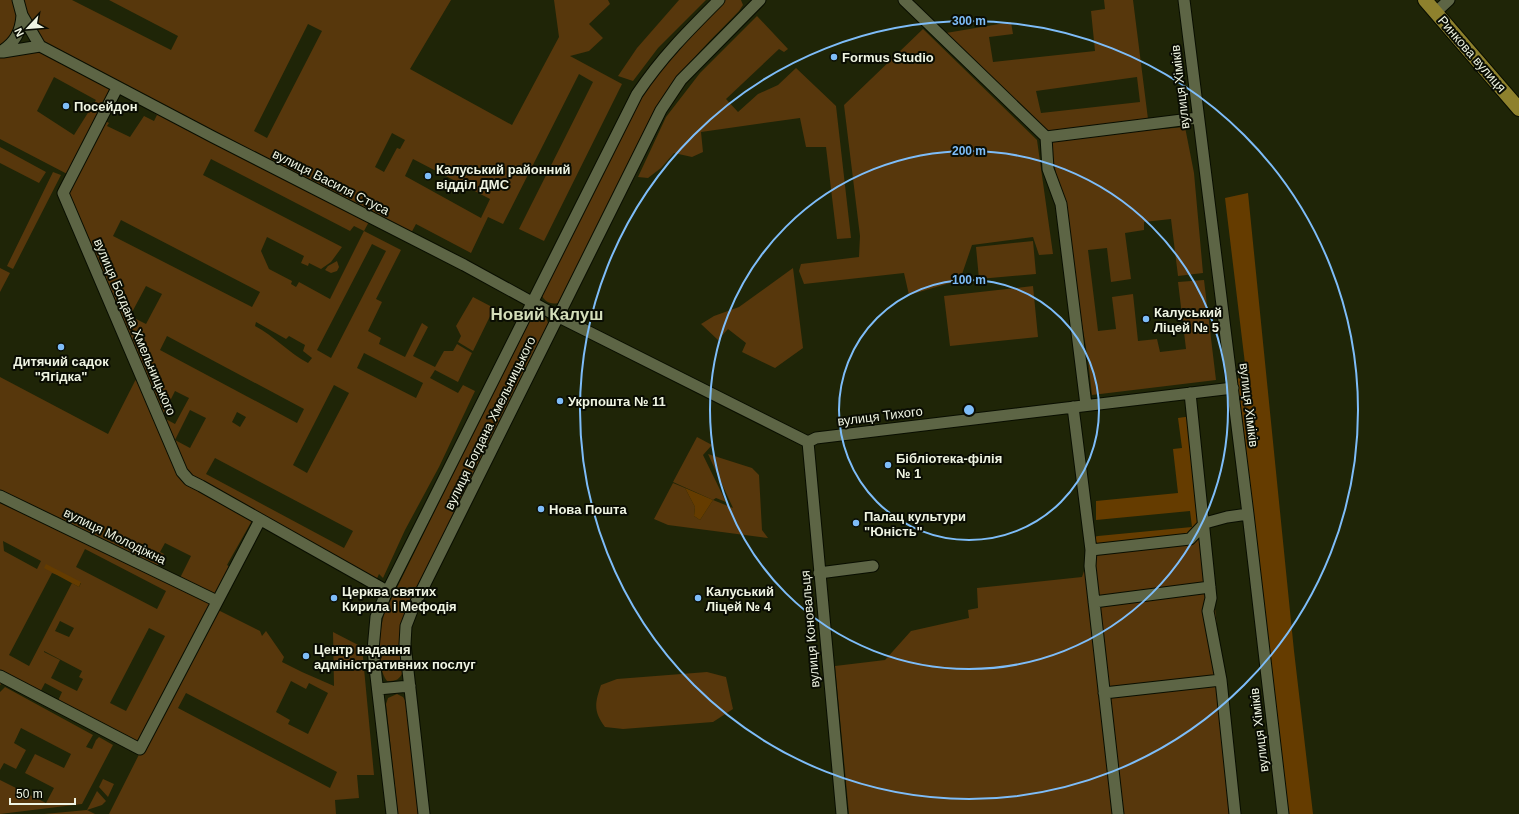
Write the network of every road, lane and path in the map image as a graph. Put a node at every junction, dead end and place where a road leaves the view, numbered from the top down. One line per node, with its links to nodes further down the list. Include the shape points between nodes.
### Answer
1 (18, 0): 9 (street)
2 (719, 0): 16 (street, вулиця Богдана Хмельницького, via 674,44 637,94)
3 (904, 0): 15 (street)
4 (1184, 0): 14 (street, вулиця Хіміків)
5 (1425, 0): 8 (main road, Ринкова вулиця)
6 (1449, 0): 8 (street)
7 (756, 1): 17 (street, вулиця Богдана Хмельницького, via 681,80 661,110)
8 (1436, 12): 13 (main road, Ринкова вулиця)
9 (22, 15): 10 (street); 11 (street, via 22,26 17,37 10,46)
10 (40, 46): 11 (street); 12 (street, вулиця Василя Стуса)
11 (0, 52)
12 (117, 88): 16 (street, вулиця Василя Стуса); 25 (street, вулиця Богдана Хмельницького, via 63,193 186,476)
13 (1519, 109)
14 (1198, 118): 15 (street); 18 (street, вулиця Хіміків)
15 (1046, 137): 20 (street, via 1048,169 1061,204)
16 (532, 301): 17 (street, вулиця Василя Стуса); 31 (street, вулиця Богдана Хмельницького)
17 (559, 317): 22 (street); 36 (street, вулиця Богдана Хмельницького, via 413,608 406,626 405,644)
18 (1233, 388): 19 (street, вулиця Тихого); 24 (street, вулиця Хіміків)
19 (1190, 393): 20 (street, вулиця Тихого); 26 (street)
20 (1086, 406): 21 (street, вулиця Тихого)
21 (1073, 407): 22 (street, вулиця Тихого, via 816,438); 27 (street)
22 (808, 442): 29 (street, вулиця Коновальця)
23 (0, 496): 32 (street, вулиця Молодіжна)
24 (1248, 514): 26 (street); 44 (street, вулиця Хіміків)
25 (260, 520): 31 (street, вулиця Богдана Хмельницького); 32 (street)
26 (1205, 523): 27 (street, via 1190,539); 30 (street)
27 (1091, 550): 33 (street)
28 (873, 566): 29 (street)
29 (819, 573): 41 (street, вулиця Коновальця)
30 (1210, 587): 33 (street); 35 (street, via 1208,611)
31 (387, 591): 37 (street, вулиця Богдана Хмельницького, via 376,617 373,650)
32 (217, 601): 34 (street, via 140,749)
33 (1094, 602): 38 (street)
34 (0, 676)
35 (1220, 680): 38 (street); 43 (street)
36 (410, 686): 37 (street); 40 (street, вулиця Богдана Хмельницького)
37 (378, 689): 39 (street, вулиця Богдана Хмельницького)
38 (1104, 693): 42 (street)
39 (392, 814)
40 (424, 814)
41 (842, 814)
42 (1118, 814)
43 (1235, 814)
44 (1283, 814)

